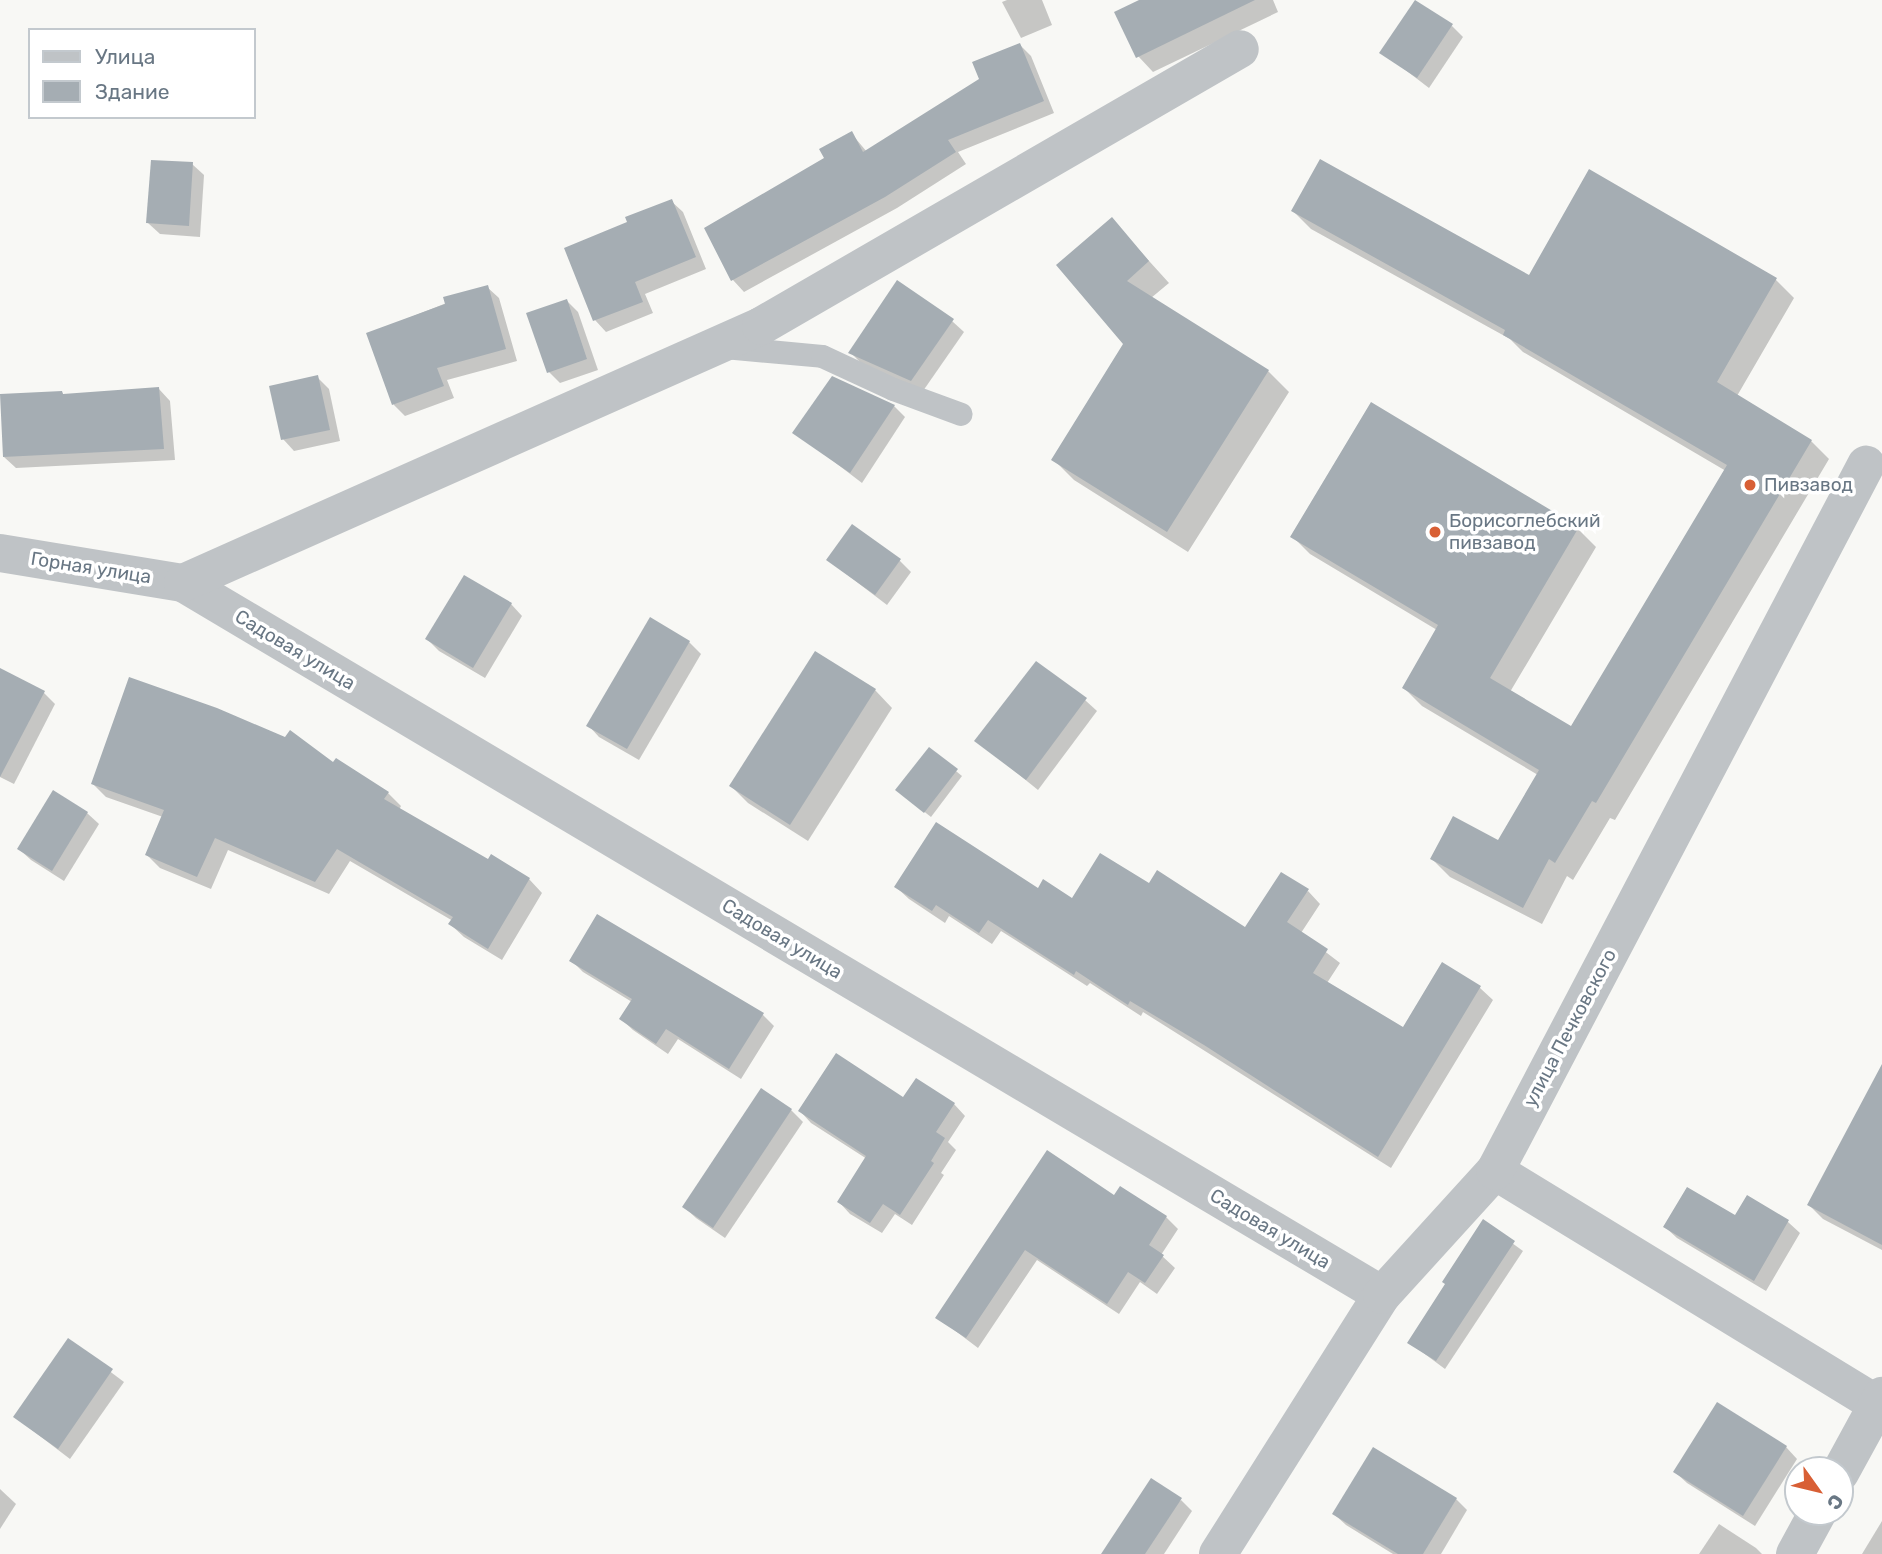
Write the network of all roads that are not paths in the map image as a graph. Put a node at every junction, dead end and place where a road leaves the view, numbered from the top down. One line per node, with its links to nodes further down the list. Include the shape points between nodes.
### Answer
1 (1240, 50): 2 (street, via 761,326)
2 (715, 346): 3 (lane, via 822,356); 6 (street)
3 (961, 414)
4 (1866, 465): 7 (street, улица Печковского)
5 (0, 553): 6 (street, Горная улица)
6 (183, 583): 8 (street, Садовая улица)
7 (1495, 1171): 8 (street, улица Печковского); 9 (street)
8 (1382, 1295): 12 (street, улица Печковского)
9 (1880, 1400): 10 (street)
10 (1849, 1456)
11 (1810, 1526): 13 (street)
12 (1218, 1554)
13 (1795, 1554)

